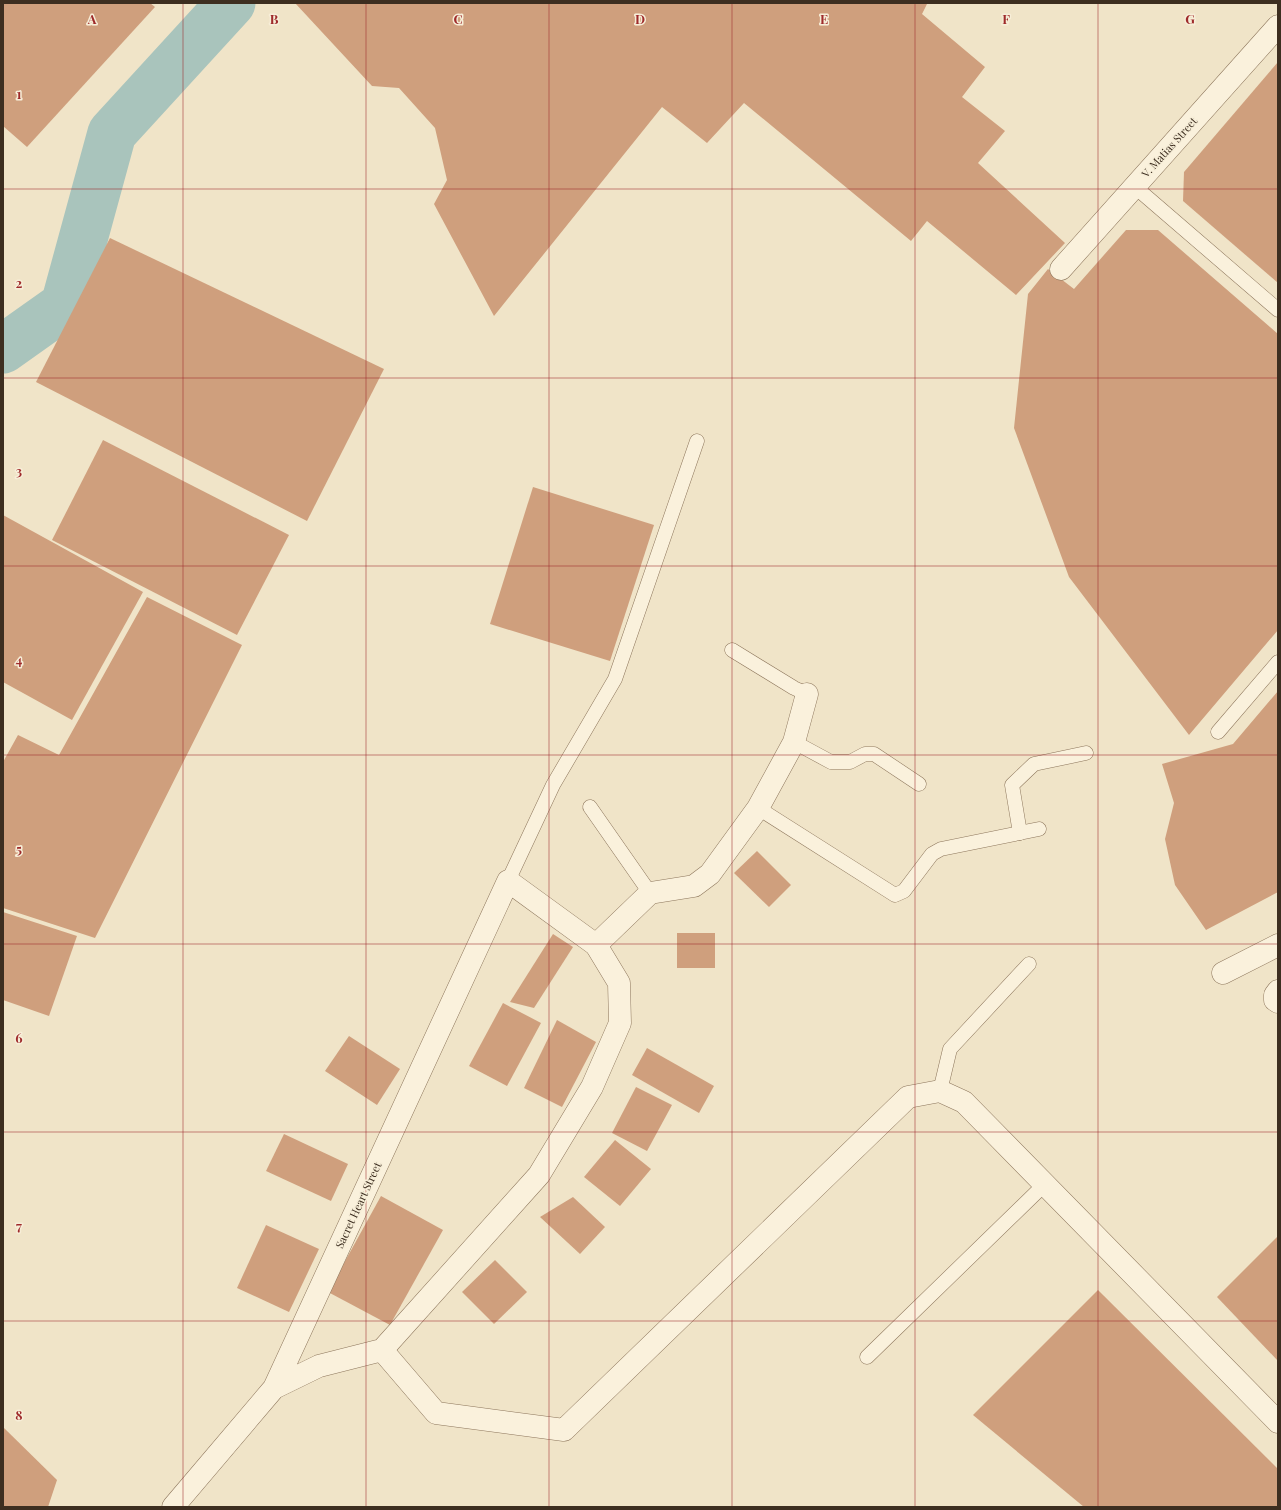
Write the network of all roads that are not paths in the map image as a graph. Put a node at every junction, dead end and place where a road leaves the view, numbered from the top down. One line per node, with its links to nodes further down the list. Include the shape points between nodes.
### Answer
1 (1278, 26): 2 (street, V. Matias Street)
2 (1134, 186): 3 (street, V. Matias Street); 4 (lane)
3 (1061, 269)
4 (1278, 310)
5 (697, 441): 17 (lane, via 614,679 553,785)
6 (732, 650): 8 (lane)
7 (1278, 662): 9 (lane)
8 (807, 694): 10 (street)
9 (1218, 732)
10 (794, 742): 12 (lane, via 831,762 850,762 865,754 874,754); 14 (street)
11 (1086, 753): 16 (lane, via 1034,764 1012,785)
12 (919, 784)
13 (590, 808): 18 (lane)
14 (758, 808): 16 (lane, via 895,895 904,891 932,854 942,849); 18 (street, via 710,874 694,886)
15 (1039, 829): 16 (lane)
16 (1020, 833)
17 (508, 881): 19 (street); 29 (street, Sacret Heart Street)
18 (650, 893): 19 (street)
19 (596, 945): 27 (street, via 619,983 620,1023 592,1087 539,1175)
20 (1278, 945): 22 (street)
21 (1030, 964): 25 (lane, via 950,1049)
22 (1223, 973)
23 (1278, 991): 24 (street, via 1274,995)
24 (1278, 1002)
25 (940, 1091): 26 (street, via 964,1102); 27 (street, via 908,1097 564,1430 436,1413)
26 (1045, 1184): 28 (lane); 30 (street)
27 (382, 1350): 29 (street, via 319,1366)
28 (867, 1357)
29 (274, 1388): 31 (street, Sacret Heart Street)
30 (1278, 1422)
31 (173, 1507)

